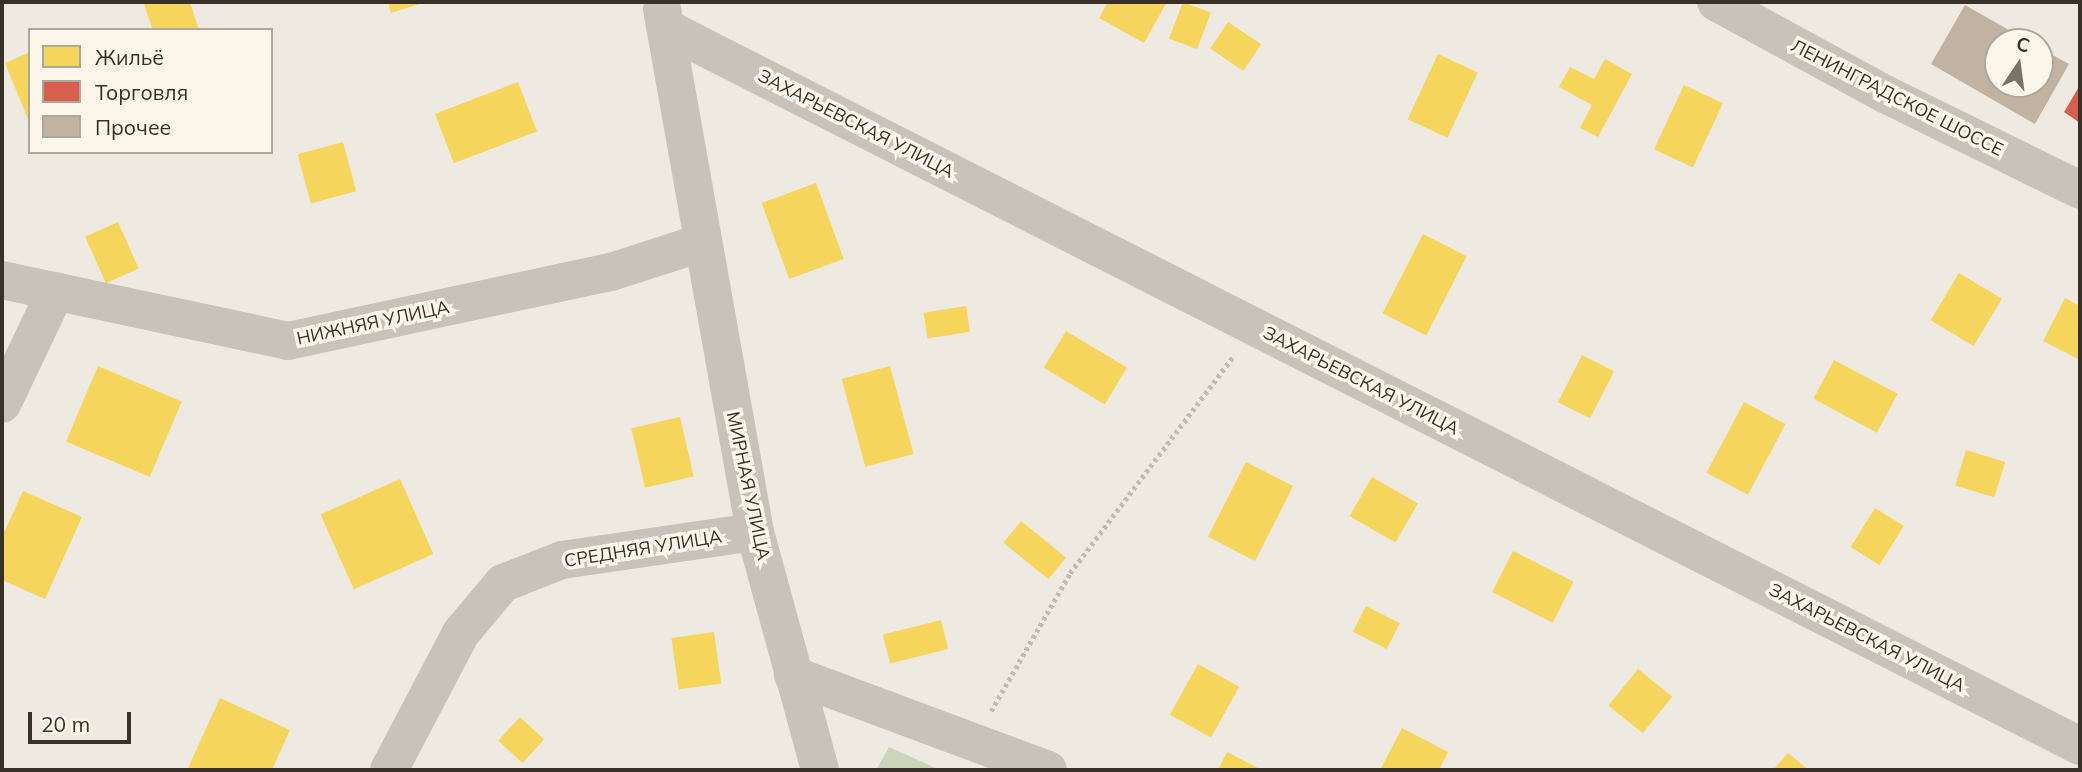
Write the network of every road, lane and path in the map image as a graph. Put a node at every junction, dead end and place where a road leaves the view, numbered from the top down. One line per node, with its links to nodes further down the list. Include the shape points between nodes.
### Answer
1 (1716, 2): 3 (street, ЛЕНИНГРАДСКОЕ ШОССЕ)
2 (663, 15): 4 (street, МИРНАЯ УЛИЦА); 7 (street, ЗАХАРЬЕВСКАЯ УЛИЦА)
3 (2080, 190)
4 (701, 243): 6 (street, НИЖНЯЯ УЛИЦА, via 611,272 288,341); 9 (street, МИРНАЯ УЛИЦА)
5 (2, 280): 6 (street, НИЖНЯЯ УЛИЦА)
6 (57, 291): 8 (street)
7 (1256, 327): 11 (path, via 1069,573); 12 (street, ЗАХАРЬЕВСКАЯ УЛИЦА)
8 (2, 404)
9 (755, 531): 10 (street, МИРНАЯ УЛИЦА); 13 (street, СРЕДНЯЯ УЛИЦА, via 562,560 503,583 461,632)
10 (793, 676): 11 (street); 14 (street, МИРНАЯ УЛИЦА)
11 (974, 743): 15 (street)
12 (2080, 746)
13 (389, 770)
14 (820, 770)
15 (1048, 770)

